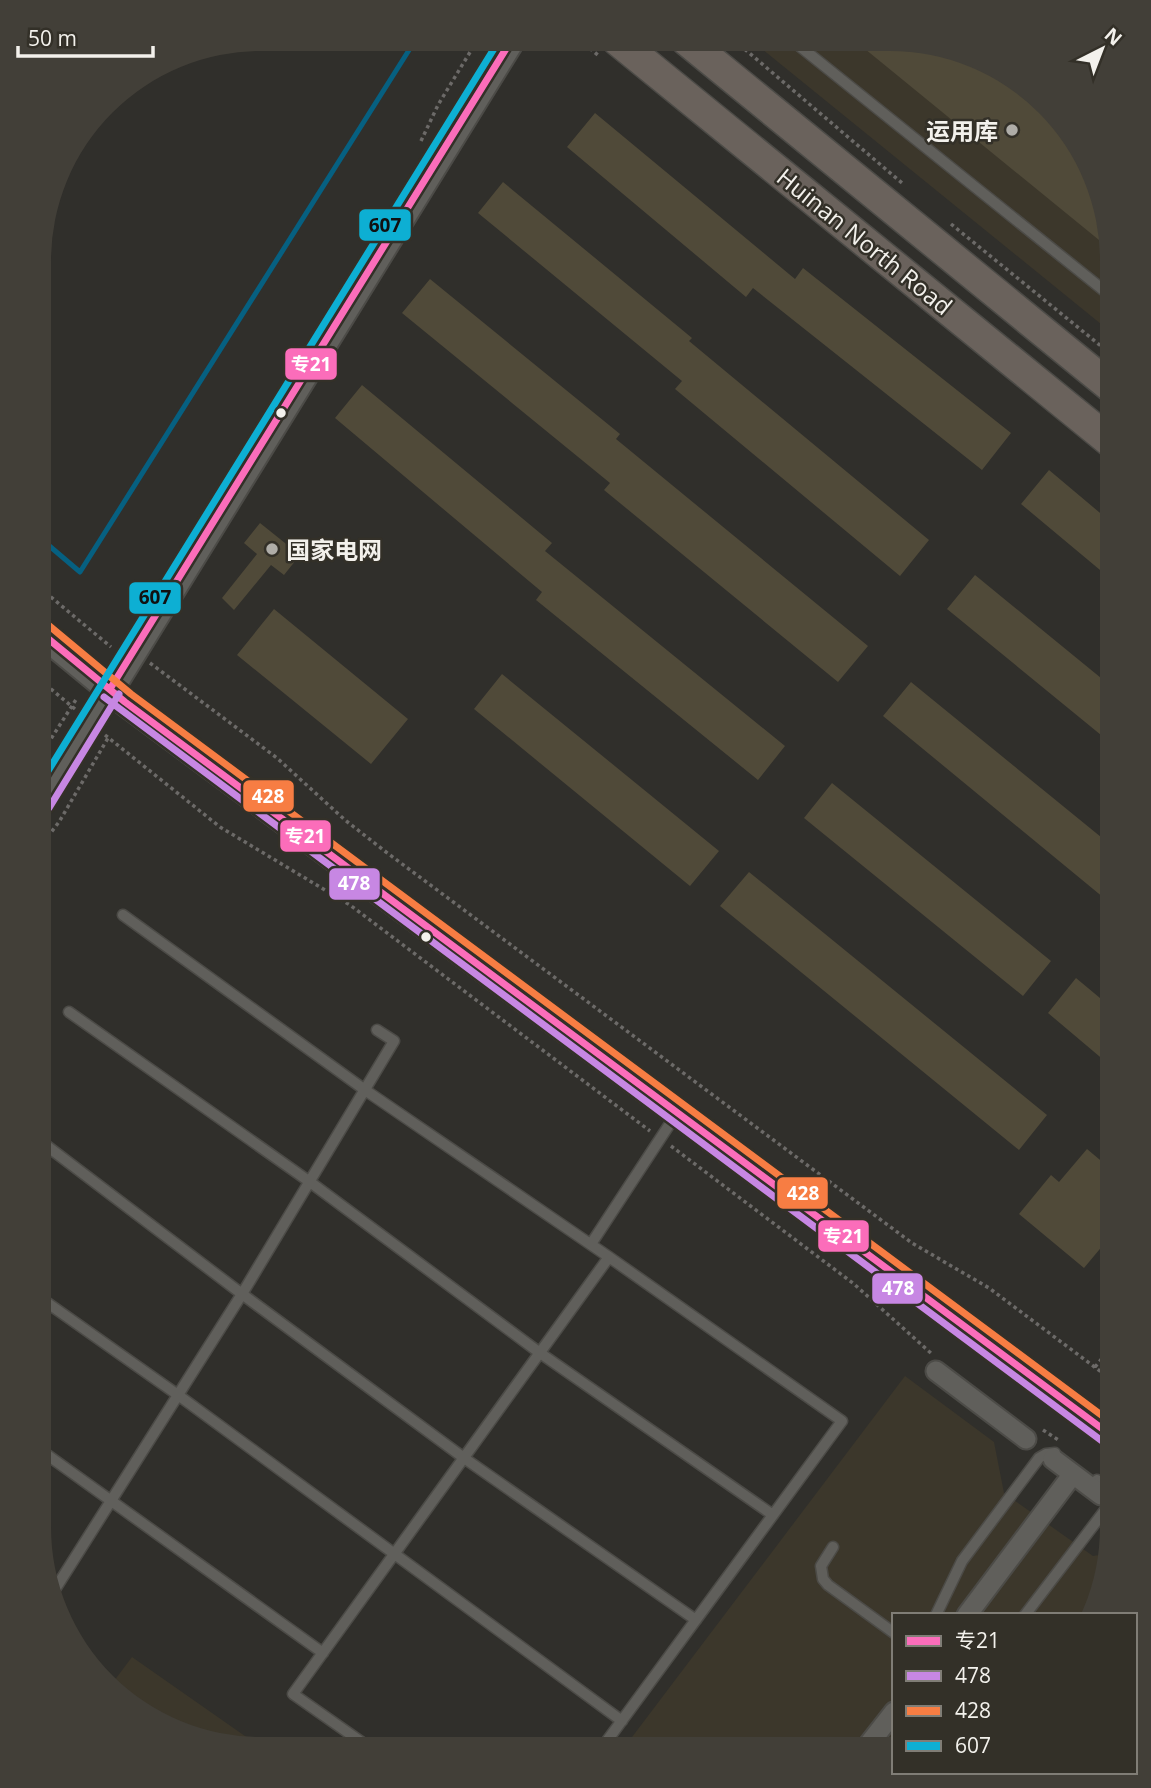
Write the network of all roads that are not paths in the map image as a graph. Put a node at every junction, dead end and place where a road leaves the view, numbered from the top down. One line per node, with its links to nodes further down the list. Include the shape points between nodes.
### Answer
1 (505, 51): 9 (street)
2 (631, 51): 7 (main road, Huinan North Road)
3 (699, 51): 6 (main road, Huinan North Road)
4 (806, 51): 5 (lane)
5 (1100, 286)
6 (1100, 378)
7 (1100, 433)
8 (51, 641): 9 (street)
9 (110, 690): 10 (street); 15 (street)
10 (51, 785)
11 (123, 915): 14 (lane)
12 (69, 1012): 17 (lane)
13 (377, 1030): 14 (lane, via 394,1041)
14 (365, 1090): 17 (lane); 18 (lane)
15 (677, 1113): 18 (lane); 25 (street)
16 (51, 1149): 20 (lane)
17 (310, 1182): 20 (lane); 22 (lane)
18 (591, 1244): 19 (lane)
19 (609, 1257): 22 (lane); 35 (lane, via 842,1421)
20 (242, 1294): 24 (lane); 29 (lane)
21 (51, 1305): 24 (lane)
22 (540, 1353): 29 (lane); 35 (lane)
23 (936, 1364): 26 (street)
24 (178, 1395): 33 (lane); 37 (lane)
25 (1100, 1423)
26 (1023, 1430)
27 (1058, 1452): 30 (street)
28 (51, 1458): 33 (lane)
29 (464, 1458): 37 (lane); 42 (lane)
30 (1073, 1474): 32 (street); 40 (street)
31 (1100, 1489): 39 (lane, via 1064,1455 1042,1456 962,1561)
32 (1100, 1491)
33 (111, 1500): 38 (lane); 44 (lane)
34 (1100, 1507): 41 (lane)
35 (773, 1515): 42 (lane)
36 (833, 1547): 43 (lane, via 821,1566 823,1579)
37 (394, 1555): 44 (lane); 46 (lane)
38 (59, 1584)
39 (937, 1613)
40 (969, 1613)
41 (1026, 1613)
42 (696, 1620): 46 (lane)
43 (892, 1631)
44 (323, 1653): 47 (lane, via 293,1694)
45 (892, 1715): 49 (street)
46 (622, 1721): 48 (lane)
47 (354, 1737)
48 (610, 1737)
49 (874, 1737)

